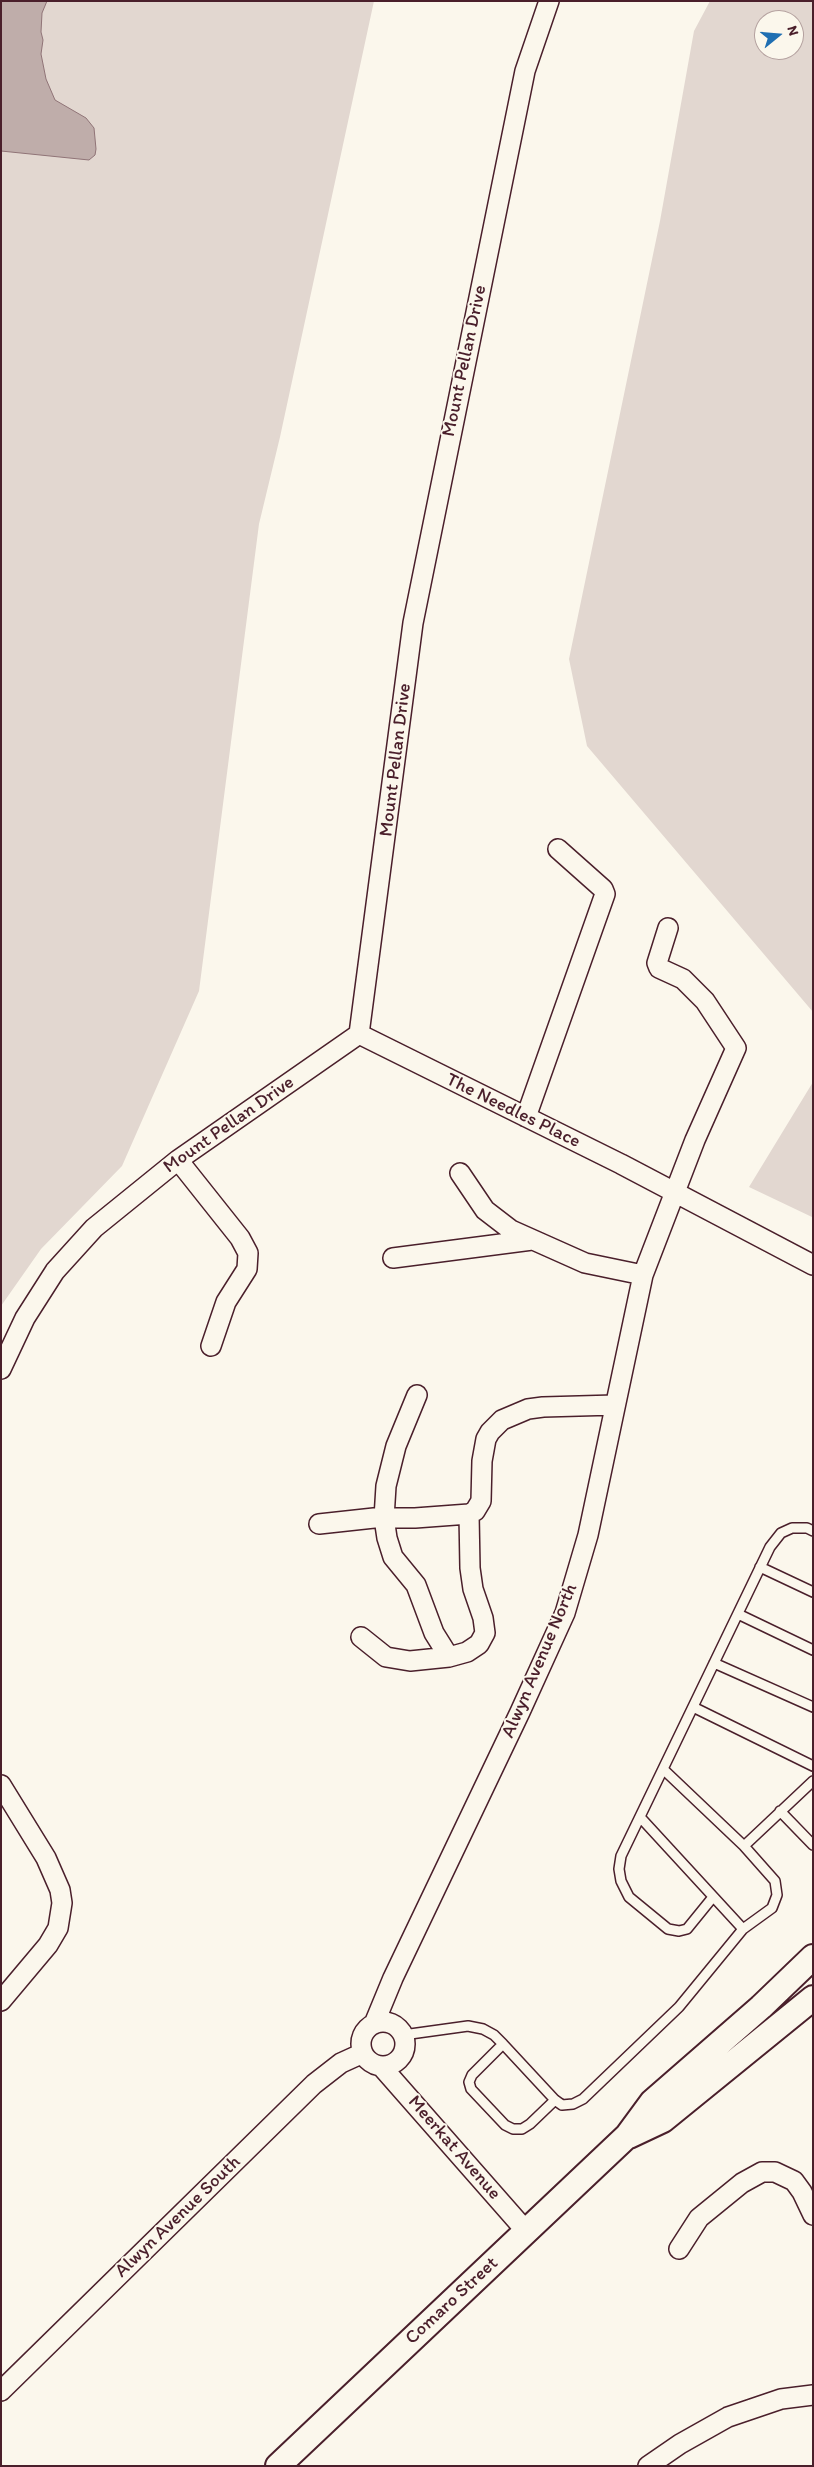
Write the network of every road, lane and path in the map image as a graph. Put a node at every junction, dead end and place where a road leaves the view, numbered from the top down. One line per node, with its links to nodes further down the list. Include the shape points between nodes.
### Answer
1 (549, 1): 4 (street, Mount Pellan Drive, via 525,71 420,584)
2 (558, 849): 5 (street, via 605,894)
3 (668, 928): 8 (street, Alwyn Avenue North, via 657,963 659,968 683,979 705,1002 736,1048)
4 (359, 1034): 5 (street, The Needles Place); 6 (street, Mount Pellan Drive)
5 (526, 1117): 8 (street, The Needles Place)
6 (178, 1160): 13 (street, via 240,1238 248,1253 247,1269 226,1302); 14 (street, Mount Pellan Drive, via 94,1228 56,1271 25,1318)
7 (460, 1173): 9 (street, via 485,1210 511,1230)
8 (671, 1190): 11 (street, The Needles Place); 12 (street, Alwyn Avenue North)
9 (532, 1240): 10 (street); 12 (street, via 585,1262)
10 (393, 1258)
11 (813, 1265)
12 (643, 1275): 16 (street, Alwyn Avenue North)
13 (211, 1346)
14 (1, 1369)
15 (417, 1395): 18 (street, via 396,1446 386,1486)
16 (615, 1405): 17 (street, via 542,1407 502,1420 486,1439 481,1501); 43 (street, Alwyn Avenue North, via 588,1535 565,1613)
17 (469, 1514): 18 (street); 26 (street, via 470,1568 485,1632 479,1644 467,1652)
18 (384, 1518): 19 (street); 26 (street, via 393,1557 416,1585 434,1633)
19 (319, 1524)
20 (813, 1531): 21 (lane, via 792,1528 781,1533)
21 (760, 1567): 22 (lane); 23 (lane)
22 (813, 1592)
23 (738, 1614): 25 (lane); 27 (lane)
24 (361, 1637): 26 (street, via 386,1657 410,1661)
25 (813, 1650)
26 (449, 1657)
27 (714, 1663): 28 (lane); 29 (lane)
28 (693, 1707): 30 (lane); 31 (lane)
29 (813, 1707)
30 (813, 1766)
31 (663, 1769): 35 (lane); 37 (lane)
32 (813, 1781): 34 (lane)
33 (1, 1785): 42 (street, via 46,1858 58,1883 62,1903 58,1928 48,1945)
34 (780, 1811): 36 (lane); 37 (lane)
35 (640, 1817): 38 (lane); 38 (lane, via 621,1856 619,1869 629,1897 668,1929 679,1932 687,1929)
36 (813, 1845)
37 (744, 1846): 39 (lane, via 775,1881 777,1895 772,1908)
38 (713, 1897): 39 (lane)
39 (743, 1930): 48 (lane, via 679,2007 583,2099 562,2105)
40 (813, 1957): 49 (street, Comaro Street, via 652,2102)
41 (813, 1998): 49 (street, Comaro Street, via 663,2120)
42 (1, 2001)
43 (374, 2024): 44 (street, via 385,2022 396,2026); 46 (street, via 365,2031 361,2042)
44 (403, 2034): 45 (lane, via 468,2026 494,2035); 47 (street, via 405,2046 402,2057)
45 (503, 2044): 48 (lane); 48 (lane, via 472,2075 469,2082 471,2090 505,2125 513,2129 530,2124)
46 (363, 2053): 47 (street, via 371,2062); 53 (street, Alwyn Avenue South, via 341,2063 314,2084)
47 (381, 2066): 51 (street, Meerkat Avenue)
48 (555, 2100)
49 (627, 2136): 51 (street, Comaro Street)
50 (813, 2215): 52 (street, via 794,2181 775,2172 762,2172 746,2180 699,2218)
51 (526, 2231): 55 (street, Comaro Street)
52 (679, 2249)
53 (1, 2391)
54 (813, 2394): 56 (street, via 781,2399 728,2417)
55 (278, 2466)
56 (648, 2466)

